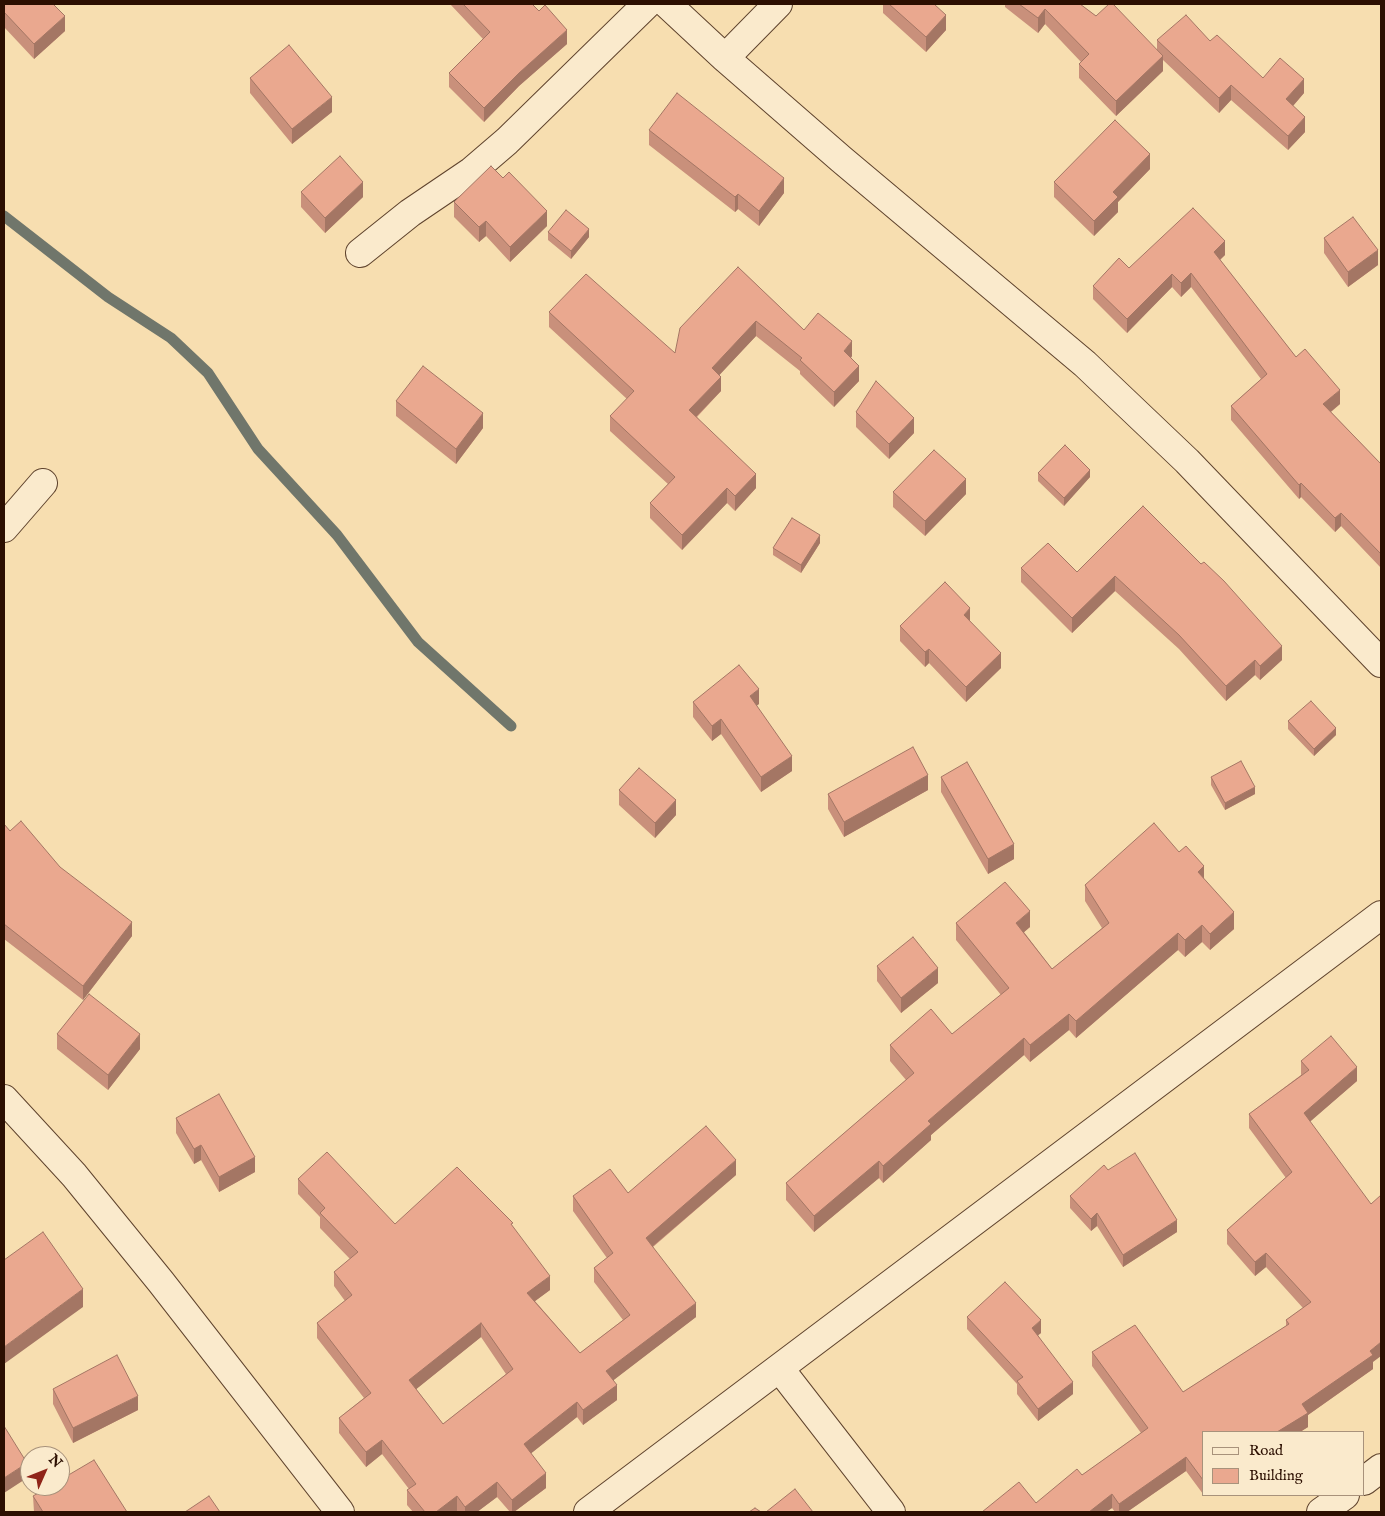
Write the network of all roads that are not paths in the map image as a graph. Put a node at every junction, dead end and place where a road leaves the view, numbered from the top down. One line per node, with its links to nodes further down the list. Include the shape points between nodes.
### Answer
1 (647, 4): 5 (street, via 507,141 472,171 410,213)
2 (667, 4): 4 (street)
3 (778, 4): 4 (street)
4 (725, 58): 8 (street, via 1085,364 1187,460)
5 (360, 253)
6 (43, 483): 7 (street)
7 (4, 528)
8 (1381, 663)
9 (1381, 915): 11 (street)
10 (4, 1100): 15 (street, via 74,1176 161,1282)
11 (780, 1369): 16 (street); 17 (street)
12 (1381, 1468): 13 (street)
13 (1365, 1479)
14 (1343, 1496): 18 (street)
15 (340, 1512)
16 (588, 1512)
17 (891, 1512)
18 (1321, 1512)

